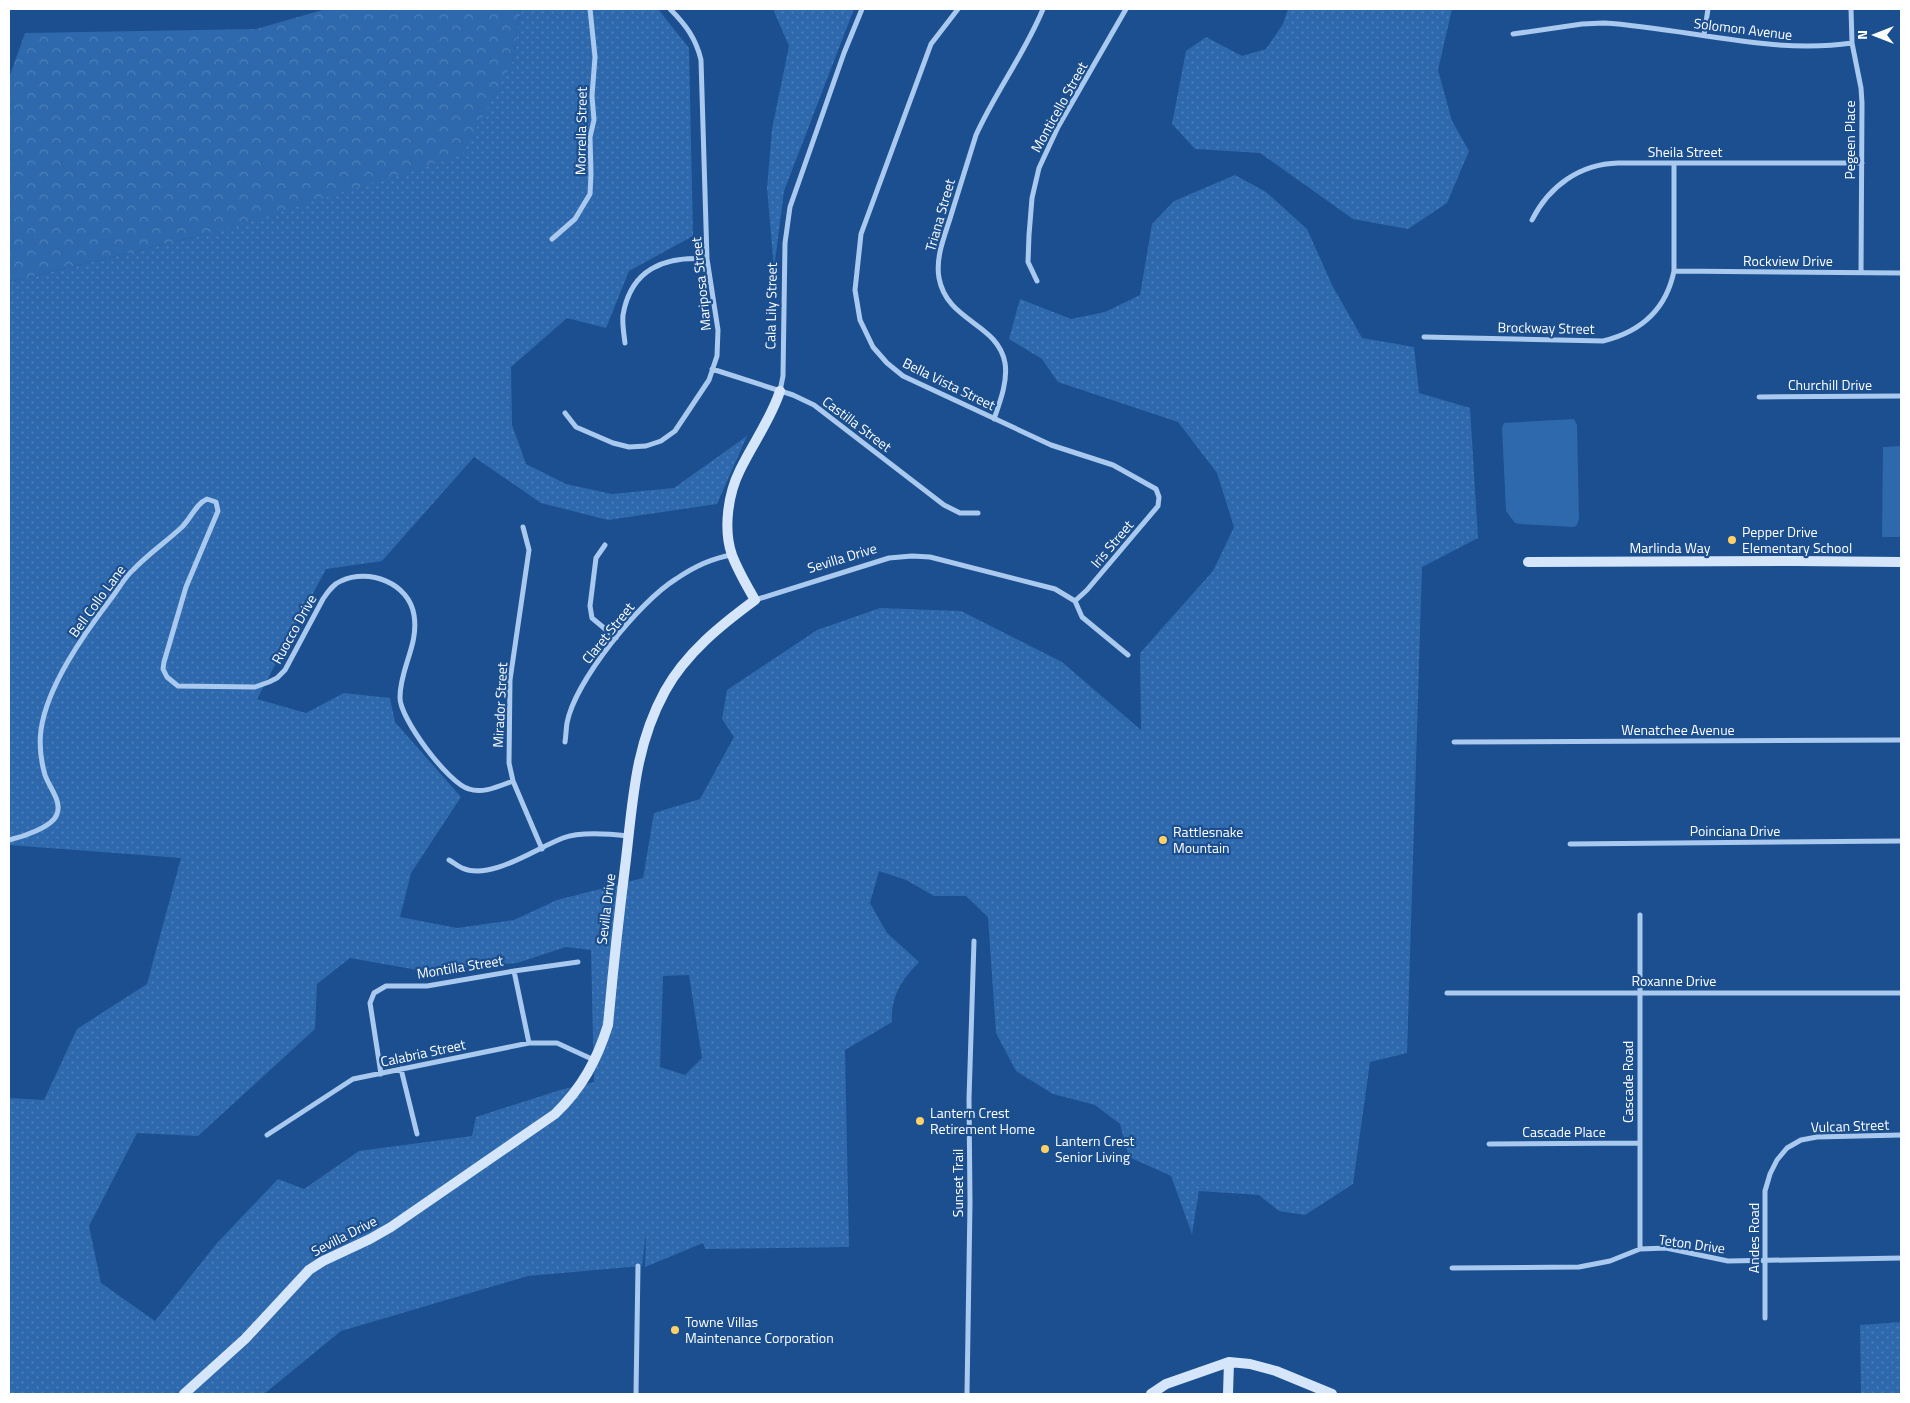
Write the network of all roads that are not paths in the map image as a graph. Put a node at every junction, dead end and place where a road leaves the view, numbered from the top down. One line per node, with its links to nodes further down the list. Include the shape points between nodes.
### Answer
1 (590, 9): 15 (street, Morrella Street, via 594,57 590,194 575,219)
2 (670, 9): 16 (street, Mariposa Street, via 693,36 701,60)
3 (862, 9): 24 (street, Cala Lily Street, via 840,62 790,207 785,243)
4 (958, 9): 28 (street, Bella Vista Street, via 931,44 870,205 861,234 855,290 860,320 868,339 894,370)
5 (1043, 9): 28 (street, Triana Street, via 984,116 939,256 939,279 948,301 990,335 1005,363 1005,382)
6 (1126, 9): 20 (street, Monticello Street, via 1058,127 1039,168 1032,198 1028,262)
7 (1708, 9): 10 (street)
8 (1851, 9): 11 (street, Pegeen Place)
9 (1513, 34): 10 (street, Solomon Avenue, via 1593,23)
10 (1704, 35): 11 (street, Solomon Avenue, via 1799,47)
11 (1852, 43): 13 (street, Pegeen Place, via 1861,93)
12 (1674, 163): 13 (street, Sheila Street); 14 (street, Sheila Street, via 1612,163 1582,170 1557,186); 17 (street, Brockway Street)
13 (1862, 163): 18 (street, Pegeen Place)
14 (1532, 220)
15 (552, 239)
16 (707, 259): 22 (street, via 670,261 650,270 632,286 623,317); 23 (street, Mariposa Street, via 718,330 717,356)
17 (1674, 271): 18 (street, Rockview Drive); 21 (street, Brockway Street, via 1671,288 1654,313 1639,326 1612,339)
18 (1861, 273): 19 (street, Rockview Drive)
19 (1901, 273)
20 (1037, 281)
21 (1424, 337)
22 (625, 343)
23 (712, 369): 24 (street, Castilla Street); 27 (street, Mariposa Street, via 709,380 681,425 654,444 629,447 612,442 576,427)
24 (780, 391): 30 (street, Castilla Street, via 814,405 944,505 960,513); 33 (street, Cala Lily Street, via 732,491 728,524)
25 (1901, 396): 26 (street, Churchill Drive)
26 (1759, 397)
27 (565, 413)
28 (994, 419): 29 (street, Bella Vista Street, via 1051,444 1113,465 1156,490)
29 (1159, 497): 37 (street, Iris Street, via 1158,506)
30 (978, 513)
31 (523, 527): 44 (street, Mirador Street, via 529,550 510,680 509,764)
32 (605, 545): 38 (street, via 596,558 590,606 592,618)
33 (732, 555): 36 (street, Cala Lily Street); 38 (street, Claret Street, via 719,557 675,579 636,613)
34 (1528, 562): 35 (street, Marlinda Way)
35 (1901, 562)
36 (755, 600): 37 (street, Sevilla Drive, via 890,558 912,556 930,557 1055,589); 45 (street, Sevilla Drive, via 718,627 666,689 647,728 636,770)
37 (1075, 601): 39 (street, via 1082,617)
38 (616, 638): 42 (street, Claret Street, via 580,691 567,722)
39 (1128, 655)
40 (167, 677): 44 (street, Ruocco Drive, via 183,687 256,687 273,680 284,670 330,589 352,577 384,580 396,587 414,613 413,646 399,699 412,729 460,786 479,791); 46 (street, Bell Collo Lane, via 163,670 164,662 186,587 218,511 218,505 211,499 202,502 183,526 132,570 75,650 48,703 41,730 43,768 57,802 58,813 47,826)
41 (1901, 740): 43 (street, Wenatchee Avenue)
42 (565, 742)
43 (1454, 742)
44 (513, 781): 49 (street, Mirador Street)
45 (628, 836): 49 (street, via 564,837); 59 (street, Sevilla Drive, via 608,1025)
46 (9, 840)
47 (1901, 841): 48 (street, Poinciana Drive)
48 (1570, 844)
49 (542, 849): 50 (street, via 490,869 463,868)
50 (449, 860)
51 (1640, 915): 56 (street, Cascade Road)
52 (974, 941): 77 (street, Sunset Trail, via 968,1099)
53 (578, 962): 54 (street, Montilla Street)
54 (514, 970): 58 (street, Montilla Street); 61 (street, Montilla Street, via 427,986 386,986 378,989 370,1003)
55 (1447, 992): 56 (street, Roxanne Drive)
56 (1640, 992): 57 (street, Roxanne Drive); 65 (street, Cascade Road)
57 (1901, 993)
58 (529, 1043): 59 (street, Calabria Street, via 557,1043); 60 (street, Calabria Street)
59 (595, 1061): 75 (street, Sevilla Drive, via 577,1091 555,1114 391,1227 322,1260 309,1270 245,1339)
60 (401, 1069): 61 (street, Calabria Street); 62 (street)
61 (381, 1074): 63 (street, Calabria Street, via 353,1079)
62 (416, 1134)
63 (267, 1135)
64 (1901, 1135): 67 (street, Vulcan Street, via 1809,1138 1787,1148)
65 (1639, 1143): 66 (street, Cascade Place); 68 (street, Cascade Road)
66 (1489, 1144)
67 (1778, 1160): 70 (street, Andes Road, via 1765,1191)
68 (1640, 1249): 70 (street, Teton Drive, via 1666,1248 1728,1260); 72 (street, Teton Drive, via 1610,1261 1579,1267)
69 (1901, 1258): 70 (street, Teton Drive)
70 (1765, 1261): 73 (street, Andes Road)
71 (638, 1266): 76 (street)
72 (1452, 1268)
73 (1765, 1318)
74 (1229, 1362): 78 (street, via 1166,1384); 79 (street); 80 (street, via 1276,1371)
75 (184, 1394)
76 (636, 1394)
77 (967, 1394)
78 (1151, 1394)
79 (1228, 1394)
80 (1332, 1394)

